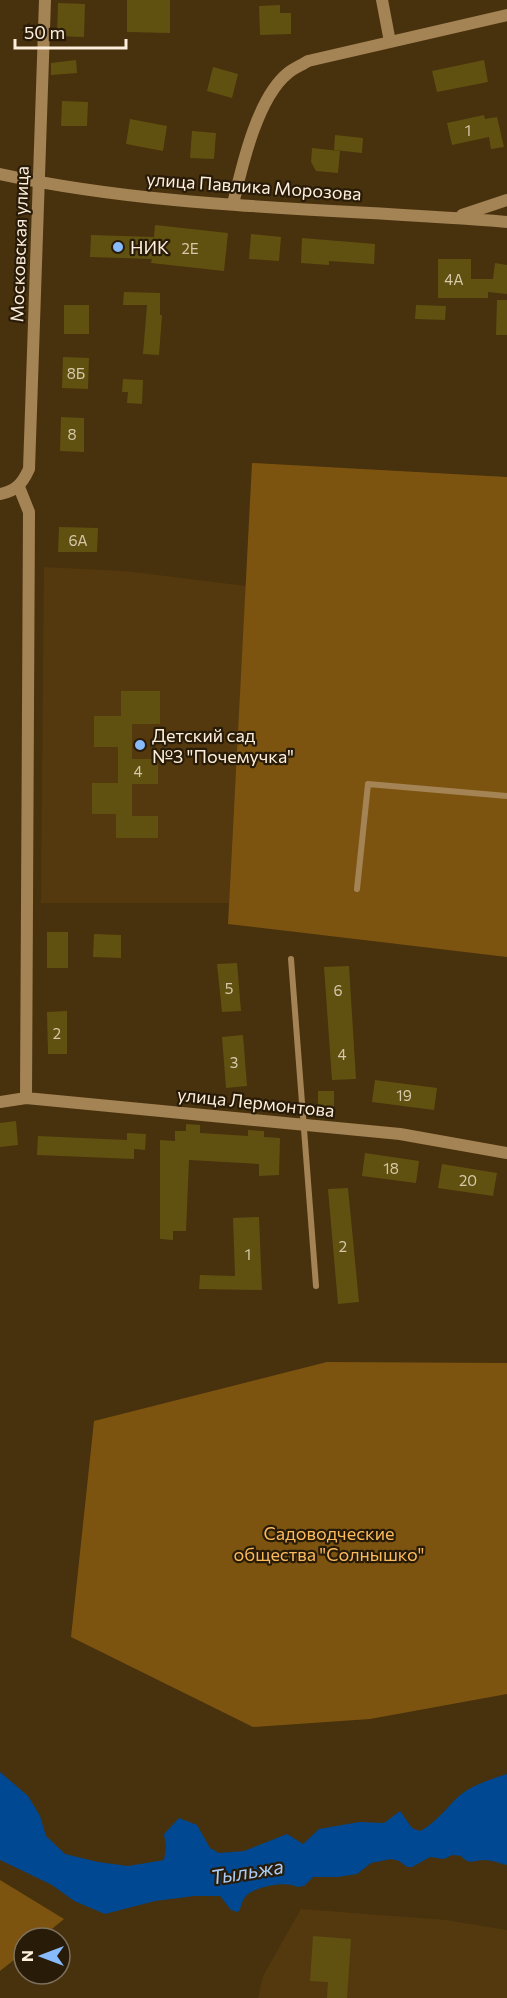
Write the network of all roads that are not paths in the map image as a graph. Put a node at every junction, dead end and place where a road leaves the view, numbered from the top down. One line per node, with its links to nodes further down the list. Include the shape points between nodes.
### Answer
1 (45, 0): 6 (street, Московская улица)
2 (382, 0): 4 (street)
3 (507, 15): 4 (street)
4 (390, 42): 8 (street, via 308,61 288,73 271,92 245,151)
5 (0, 174): 6 (street, улица Павлика Морозова)
6 (40, 182): 8 (street, улица Павлика Морозова); 11 (street, Московская улица, via 29,469)
7 (507, 200): 9 (street)
8 (233, 204): 9 (street, улица Павлика Морозова)
9 (455, 218): 10 (street, улица Павлика Морозова)
10 (507, 222)
11 (19, 487): 12 (street); 16 (street, via 29,512)
12 (0, 494)
13 (507, 796): 14 (lane, via 368,783)
14 (357, 889)
15 (291, 958): 18 (lane)
16 (26, 1098): 17 (street, улица Лермонтова); 18 (street, улица Лермонтова)
17 (0, 1102)
18 (303, 1125): 19 (street, улица Лермонтова, via 400,1134); 20 (lane)
19 (507, 1153)
20 (316, 1286)

